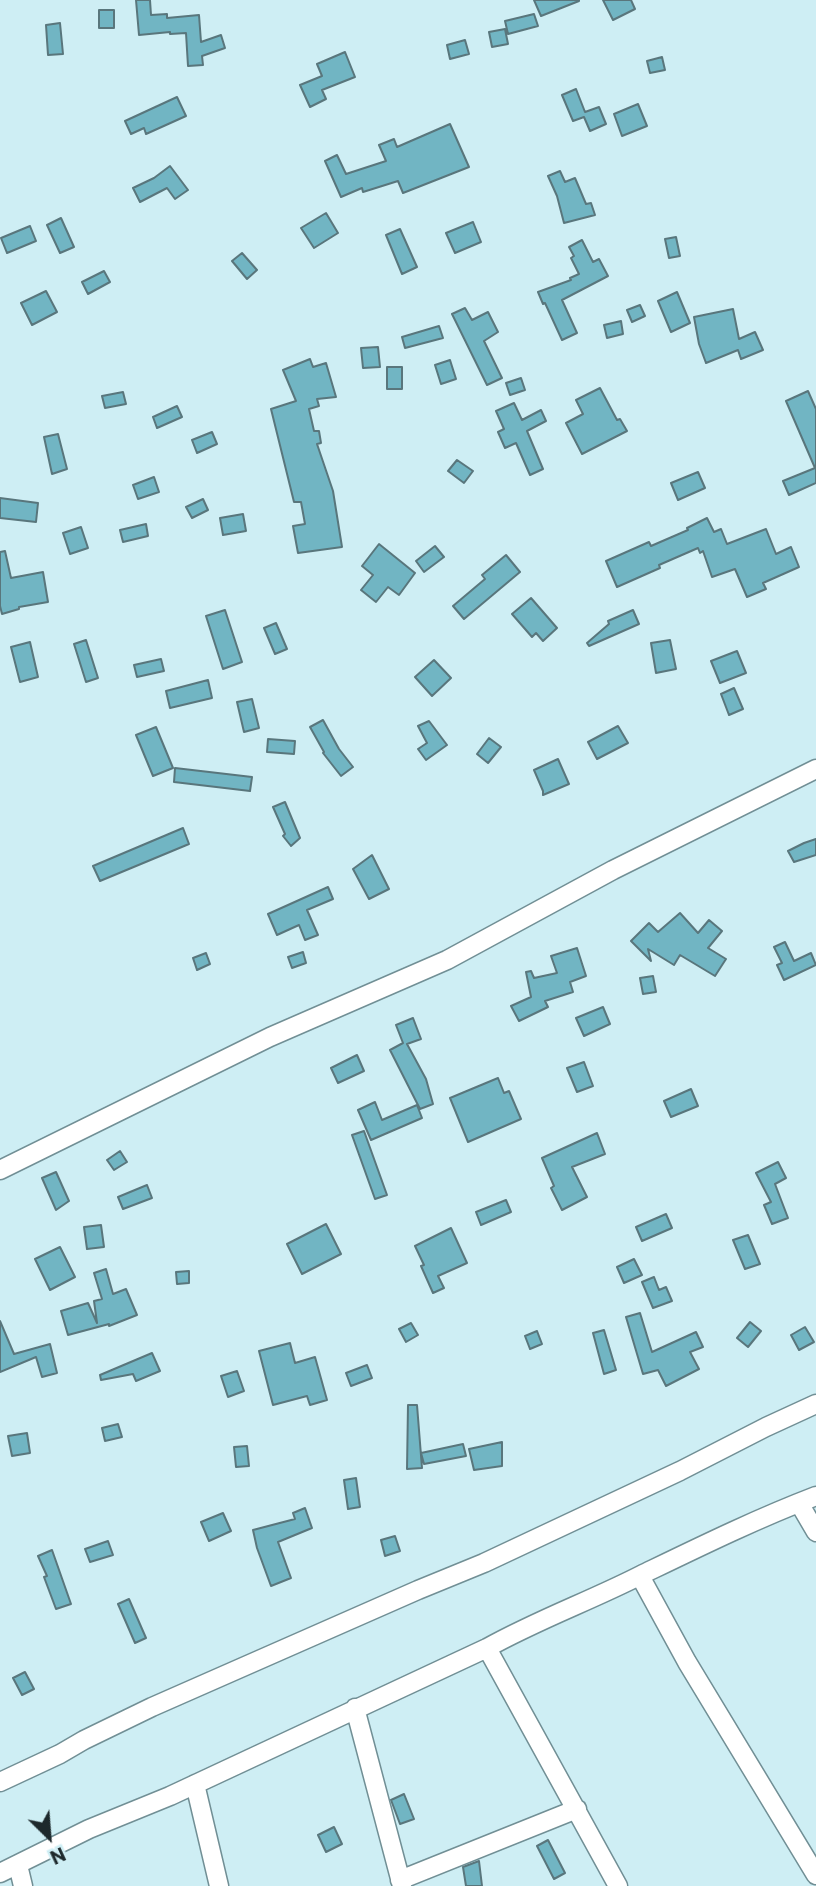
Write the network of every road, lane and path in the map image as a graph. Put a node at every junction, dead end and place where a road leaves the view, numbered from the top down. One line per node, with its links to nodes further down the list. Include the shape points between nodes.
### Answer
1 (816, 769): 2 (street, via 613,870 447,960 270,1037)
2 (0, 1170)
3 (816, 1404): 10 (street, via 484,1563 164,1702)
4 (816, 1496): 5 (street)
5 (799, 1503): 6 (street); 7 (street)
6 (816, 1532)
7 (640, 1576): 8 (street); 15 (street)
8 (487, 1648): 9 (street); 12 (street)
9 (355, 1709): 11 (street); 16 (street)
10 (0, 1782)
11 (195, 1784): 13 (street); 18 (street)
12 (577, 1809): 16 (street); 19 (street)
13 (18, 1865): 14 (street); 17 (street)
14 (0, 1873)
15 (816, 1875)
16 (401, 1883)
17 (23, 1886)
18 (219, 1886)
19 (618, 1886)

